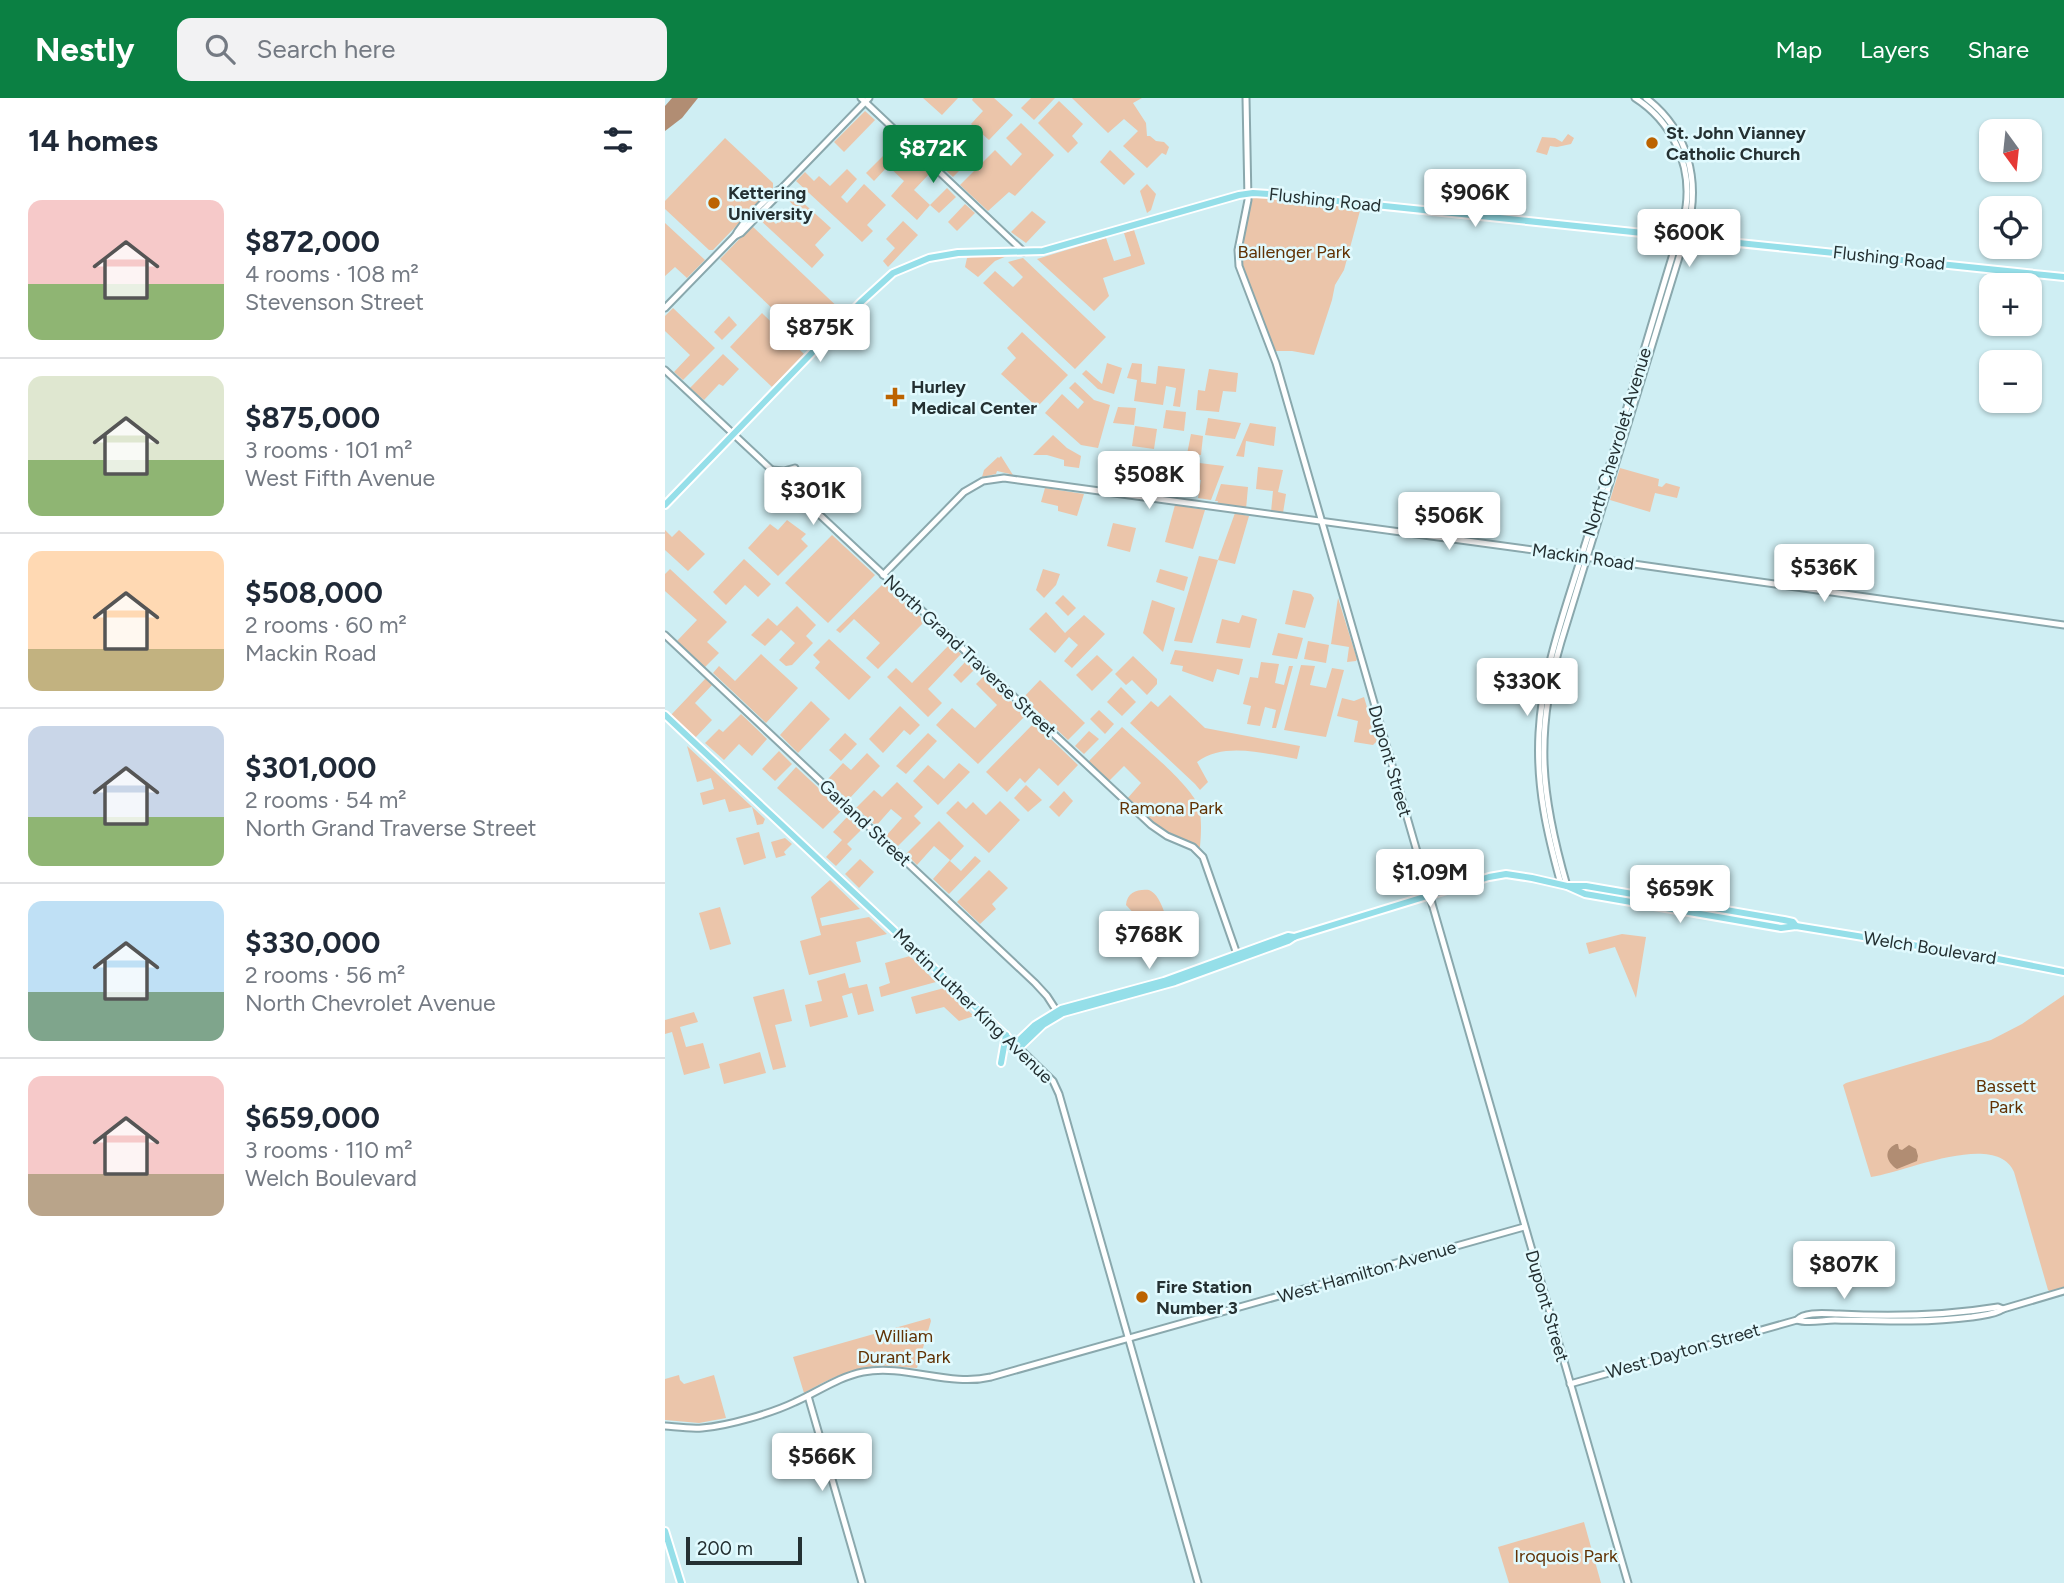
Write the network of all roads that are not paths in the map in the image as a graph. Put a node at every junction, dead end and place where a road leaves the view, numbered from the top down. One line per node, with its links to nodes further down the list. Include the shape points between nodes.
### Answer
1 (1246, 98): 5 (street, Dupont Street)
2 (1635, 98): 4 (street, North Chevrolet Avenue)
3 (865, 99): 7 (street); 9 (street)
4 (1648, 102): 6 (street, North Chevrolet Avenue, via 1672,137 1685,169)
5 (1248, 193): 6 (main road, Flushing Road); 7 (main road, Flushing Road); 15 (street, Dupont Street, via 1238,263 1276,363)
6 (1681, 237): 8 (main road, Flushing Road); 16 (street, North Chevrolet Avenue)
7 (1024, 253): 11 (main road, Flushing Road, via 942,255 890,276)
8 (2064, 276)
9 (665, 308)
10 (665, 370): 11 (street, North Grand Traverse Street)
11 (733, 434): 13 (street, North Grand Traverse Street); 14 (main road, Flushing Road)
12 (795, 468): 13 (street)
13 (772, 470): 17 (street, North Grand Traverse Street)
14 (665, 505)
15 (1321, 521): 16 (street, Mackin Road); 17 (street, Mackin Road, via 996,478 978,483 958,498); 22 (street, Dupont Street)
16 (1585, 557): 18 (street, Mackin Road); 21 (street, North Chevrolet Avenue, via 1554,668 1544,734 1544,778)
17 (883, 575): 23 (street, North Grand Traverse Street, via 1151,825 1199,852)
18 (2064, 625)
19 (665, 635): 25 (street, Garland Street, via 1035,983)
20 (665, 715): 26 (main road, Martin Luther King Avenue)
21 (1564, 885): 22 (main road, Welch Boulevard, via 1503,874); 24 (main road, Welch Boulevard, via 1585,894 1696,914 1781,928 1796,926)
22 (1429, 895): 23 (main road, Welch Boulevard); 29 (street, Dupont Street)
23 (1238, 956): 25 (main road, Welch Boulevard, via 1163,986)
24 (2062, 972)
25 (1058, 1013): 27 (main road, Welch Boulevard)
26 (1006, 1035): 27 (main road, Martin Luther King Avenue); 28 (main road)
27 (1017, 1046): 31 (street, Martin Luther King Avenue, via 1058,1091)
28 (1001, 1063)
29 (1524, 1227): 31 (street, West Hamilton Avenue); 32 (street, Dupont Street)
30 (2064, 1291): 32 (street, West Dayton Street, via 1997,1312 1959,1316 1802,1316)
31 (1129, 1339): 33 (street, West Hamilton Avenue, via 985,1379 870,1371 838,1380); 38 (street, Martin Luther King Avenue)
32 (1570, 1384): 39 (street, Dupont Street)
33 (808, 1396): 34 (street, West Hamilton Avenue, via 721,1425); 37 (street)
34 (665, 1426)
35 (665, 1531): 36 (main road)
36 (681, 1583)
37 (862, 1583)
38 (1198, 1583)
39 (1628, 1583)

